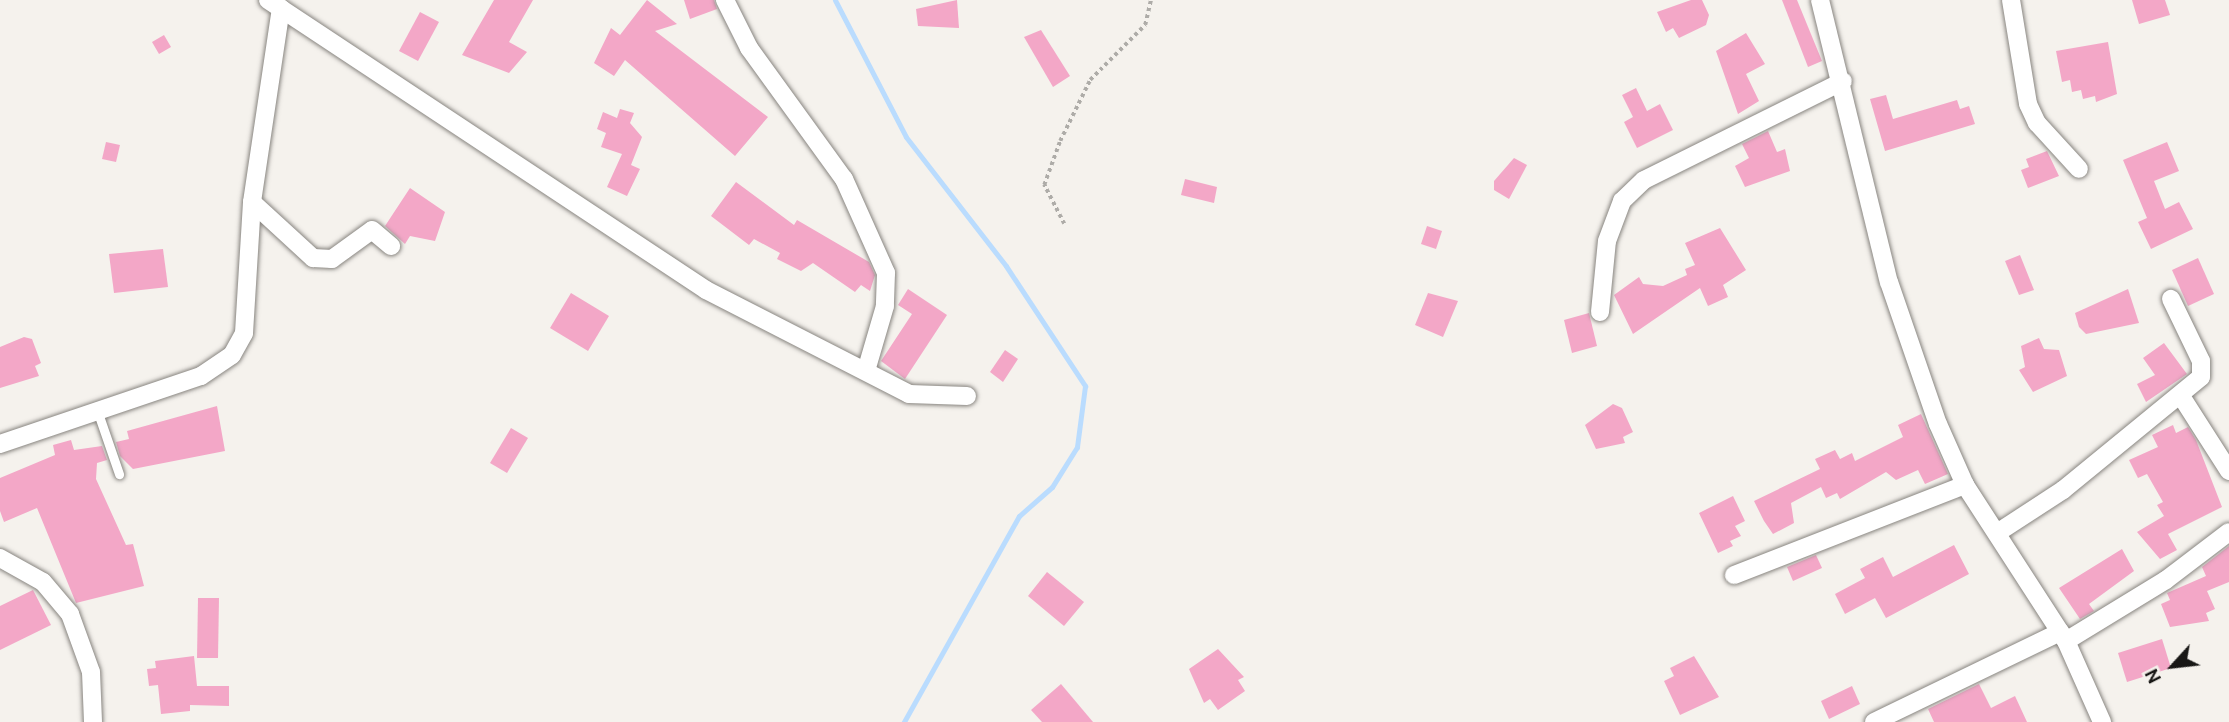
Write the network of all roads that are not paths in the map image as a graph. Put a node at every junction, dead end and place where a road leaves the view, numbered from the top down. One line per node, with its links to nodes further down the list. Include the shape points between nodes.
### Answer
1 (725, 0): 11 (street, via 749,48 844,179 886,273 885,306)
2 (1820, 0): 5 (street)
3 (2011, 0): 6 (street, via 2028,104 2037,123)
4 (275, 4): 7 (street); 11 (street, via 390,86 706,289)
5 (1843, 81): 10 (street, via 1644,180 1622,201 1607,241); 18 (street, via 1889,282)
6 (2079, 169)
7 (252, 202): 8 (street, via 313,258 332,259 372,230); 14 (street, via 248,307 232,355 201,376)
8 (391, 246)
9 (2171, 299): 13 (street, via 2201,361 2201,377)
10 (1600, 312)
11 (866, 371): 12 (street, via 924,399)
12 (967, 396)
13 (2182, 396): 16 (street); 20 (street)
14 (96, 407): 15 (street); 17 (lane)
15 (0, 444)
16 (2229, 471)
17 (120, 474)
18 (1965, 485): 20 (street); 22 (street)
19 (2229, 532): 23 (street, via 2166,580)
20 (1997, 533): 23 (street)
21 (0, 558): 24 (street, via 43,582 70,614 91,671)
22 (1734, 575)
23 (2063, 637): 25 (street); 26 (street)
24 (93, 722)
25 (1874, 722)
26 (2102, 722)

